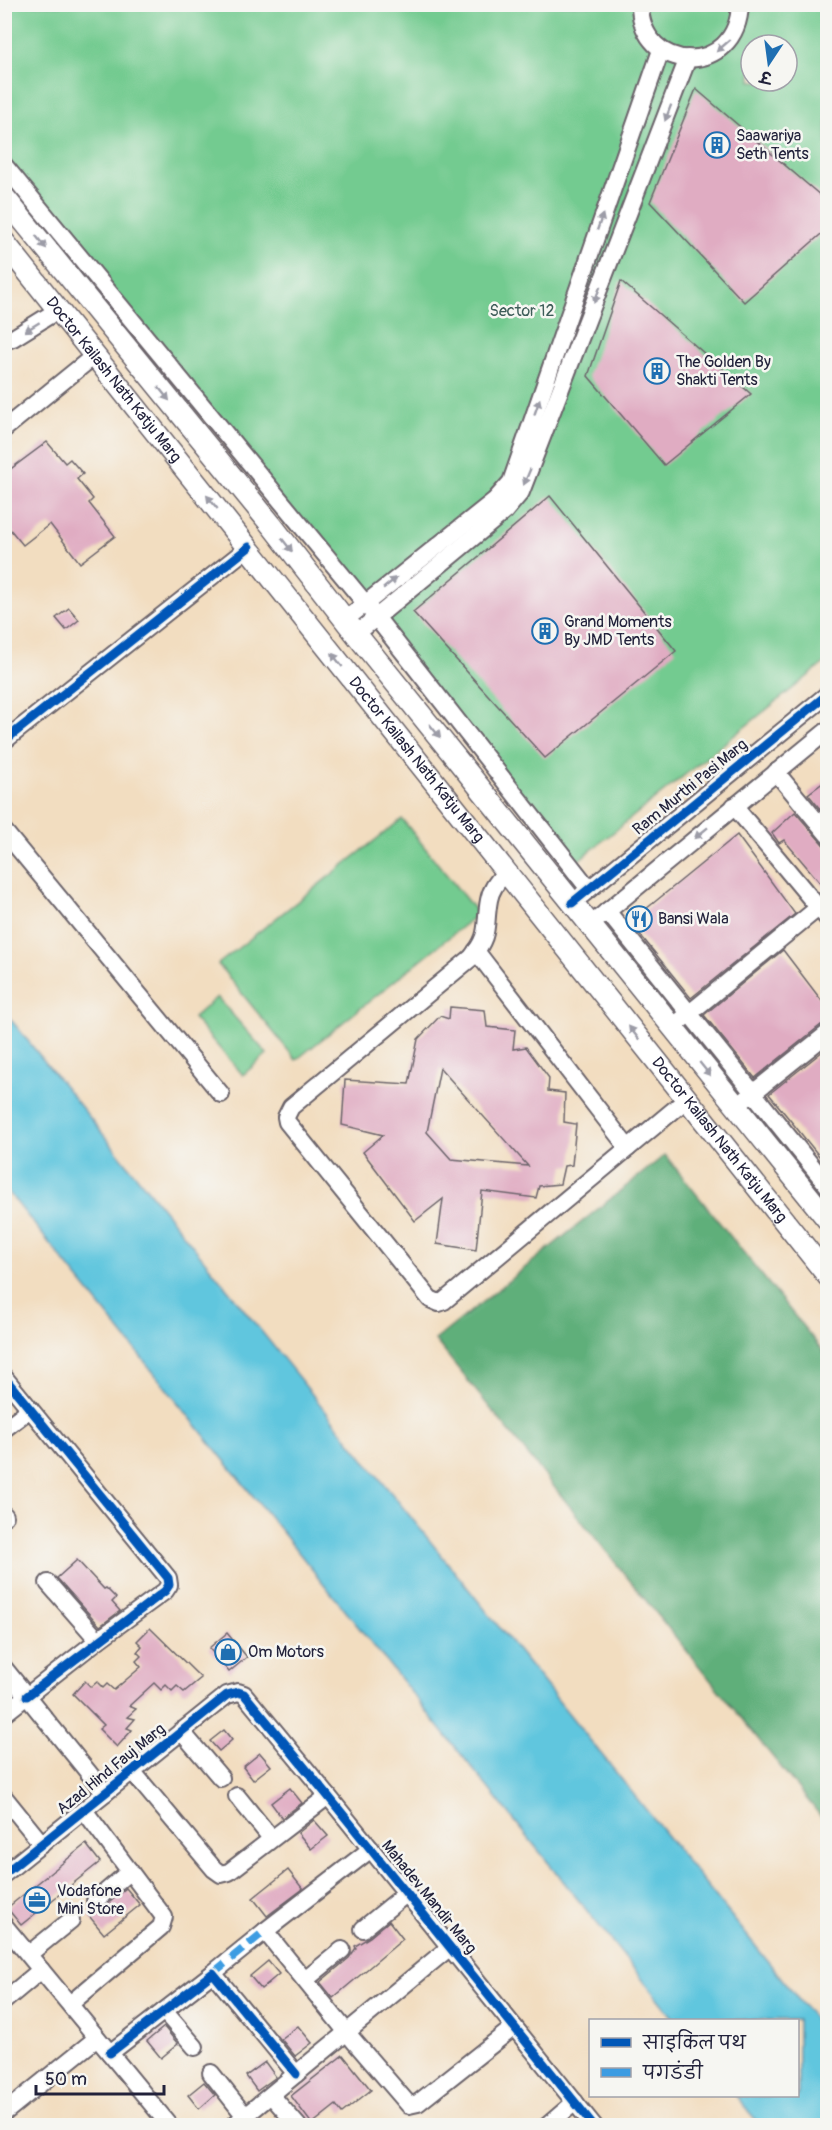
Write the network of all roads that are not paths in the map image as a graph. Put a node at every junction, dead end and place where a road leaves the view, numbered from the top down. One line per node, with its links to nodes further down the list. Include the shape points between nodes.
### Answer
1 (740, 4): 4 (street, one-way to 4, via 739,20 731,38 717,51)
2 (637, 6): 3 (street, via 648,37)
3 (661, 50): 4 (street); 13 (street, one-way to 3, via 495,500 510,482)
4 (688, 58): 14 (street, one-way to 14, via 521,492 505,511)
5 (4, 165): 13 (street)
6 (4, 197): 15 (main road, Doctor Kailash Nath Katju Marg, one-way to 15)
7 (8, 255): 8 (main road, Doctor Kailash Nath Katju Marg)
8 (58, 310): 9 (street, one-way to 9); 10 (main road, Doctor Kailash Nath Katju Marg)
9 (4, 341)
10 (94, 356): 11 (street); 12 (main road, Doctor Kailash Nath Katju Marg, one-way to 10)
11 (4, 429)
12 (249, 548): 18 (main road, Doctor Kailash Nath Katju Marg, one-way to 12); 20 (street)
13 (365, 603): 14 (street); 15 (street)
14 (376, 618): 15 (street); 26 (street)
15 (350, 627): 16 (main road, Doctor Kailash Nath Katju Marg)
16 (398, 685): 18 (main road); 27 (main road, Doctor Kailash Nath Katju Marg, one-way to 27)
17 (828, 694): 26 (street, Ram Murthi Pasi Marg)
18 (373, 706): 25 (main road, Doctor Kailash Nath Katju Marg)
19 (828, 730): 21 (street)
20 (4, 741)
21 (776, 772): 22 (street); 23 (street)
22 (734, 806): 28 (street, one-way to 28); 29 (street)
23 (825, 825)
24 (4, 831): 34 (street)
25 (506, 871): 31 (street, via 493,887 488,926); 35 (main road, Doctor Kailash Nath Katju Marg, one-way to 25)
26 (589, 889): 27 (street, Ram Murthi Pasi Marg)
27 (572, 903): 30 (main road, Doctor Kailash Nath Katju Marg)
28 (607, 911): 30 (street); 32 (street)
29 (823, 914): 32 (street)
30 (590, 925): 32 (main road, Doctor Kailash Nath Katju Marg)
31 (476, 951): 37 (street); 37 (street, via 291,1107 287,1122 435,1302 444,1301)
32 (680, 1021): 36 (main road, Doctor Kailash Nath Katju Marg)
33 (828, 1033): 36 (street)
34 (221, 1095)
35 (687, 1099): 37 (street); 41 (main road, Doctor Kailash Nath Katju Marg)
36 (744, 1100): 38 (street); 39 (main road, Doctor Kailash Nath Katju Marg)
37 (628, 1148)
38 (826, 1180): 39 (street)
39 (806, 1193): 40 (main road, Doctor Kailash Nath Katju Marg)
40 (828, 1220)
41 (828, 1276)
42 (4, 1377): 43 (street)
43 (30, 1409): 44 (street); 46 (street, via 168,1578 165,1591)
44 (4, 1430)
45 (48, 1583): 46 (street)
46 (98, 1640): 49 (street)
47 (4, 1668): 49 (street)
48 (238, 1692): 51 (street, Azad Hind Fauj Marg, via 227,1695); 56 (street, Mahadev Mandir Marg, via 249,1697)
49 (27, 1696): 50 (street); 54 (street)
50 (4, 1714)
51 (181, 1731): 52 (street, Azad Hind Fauj Marg); 53 (street)
52 (132, 1771): 54 (street, Azad Hind Fauj Marg); 59 (street, via 221,1874)
53 (221, 1778)
54 (105, 1793): 58 (street, Azad Hind Fauj Marg)
55 (237, 1796): 59 (street)
56 (328, 1796): 59 (street); 61 (street, Mahadev Mandir Marg)
57 (4, 1797): 60 (street)
58 (84, 1810): 60 (street, Azad Hind Fauj Marg); 62 (street)
59 (272, 1839)
60 (42, 1844): 63 (street, Azad Hind Fauj Marg)
61 (371, 1849): 64 (street, Mahadev Mandir Marg); 69 (street)
62 (130, 1871): 65 (street); 77 (street, via 163,1913 164,1923)
63 (4, 1874)
64 (407, 1893): 68 (street); 70 (street, Mahadev Mandir Marg)
65 (95, 1901)
66 (71, 1920): 72 (street)
67 (4, 1925): 72 (street)
68 (363, 1929)
69 (265, 1931): 74 (street); 75 (street)
70 (450, 1947): 79 (street, Mahadev Mandir Marg); 80 (street)
71 (342, 1950): 75 (street)
72 (29, 1954): 73 (street)
73 (41, 1970): 76 (street); 77 (street)
74 (213, 1973): 78 (street); 85 (street)
75 (305, 1980): 80 (street)
76 (4, 2001)
77 (70, 2004): 81 (street)
78 (164, 2011): 82 (street); 83 (street)
79 (514, 2027): 80 (street, via 414,2105 405,2102); 87 (street, Mahadev Mandir Marg)
80 (346, 2032): 85 (street)
81 (97, 2038): 83 (street); 88 (street)
82 (195, 2047)
83 (110, 2053): 90 (street)
84 (211, 2073): 89 (street)
85 (296, 2074): 86 (street)
86 (271, 2095): 89 (street); 91 (street)
87 (575, 2102): 92 (street); 93 (street, Mahadev Mandir Marg)
88 (4, 2113)
89 (239, 2121)
90 (170, 2126)
91 (298, 2126)
92 (547, 2126)
93 (594, 2126)

